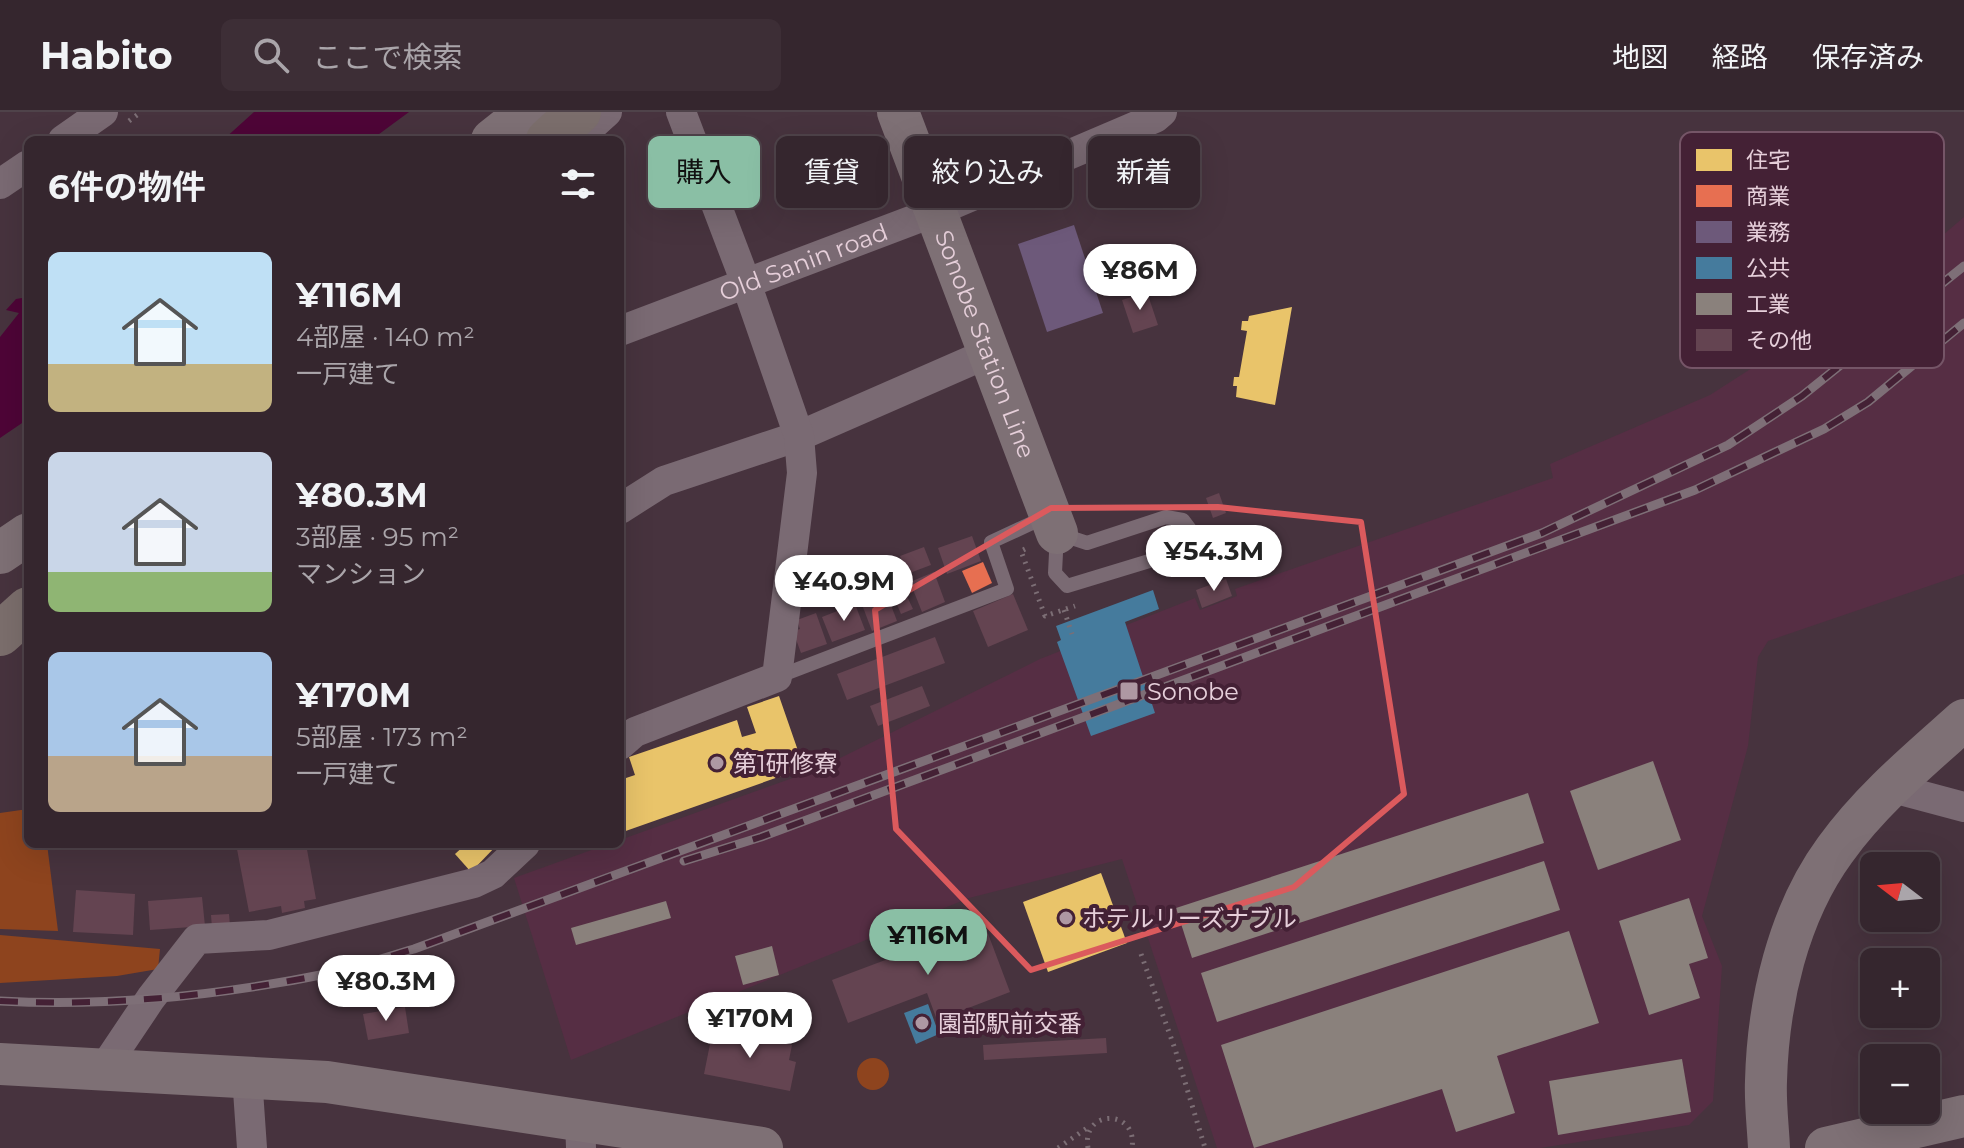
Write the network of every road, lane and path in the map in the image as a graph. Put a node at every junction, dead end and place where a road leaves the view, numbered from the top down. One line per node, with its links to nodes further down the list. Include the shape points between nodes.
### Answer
1 (103, 112): 8 (street)
2 (527, 112): 9 (street)
3 (579, 112): 10 (highway)
4 (607, 112): 11 (street)
5 (681, 112): 15 (street)
6 (898, 112): 14 (street, Sonobe Station Line)
7 (1162, 112): 14 (street, Old Sanin road)
8 (69, 136)
9 (497, 136)
10 (552, 136)
11 (580, 136)
12 (24, 168): 13 (street)
13 (0, 184)
14 (937, 211): 15 (street, Old Sanin road); 17 (street, Sonobe Station Line)
15 (746, 283): 16 (street, Old Sanin road); 18 (street)
16 (624, 329)
17 (991, 352): 18 (street); 20 (street, Sonobe Station Line)
18 (799, 436): 19 (street, via 664,481); 27 (street, via 802,473)
19 (624, 506)
20 (1054, 524): 20 (lane, via 1087,543 1166,517 1183,520 1192,532 1192,548 1067,586 1055,573); 27 (lane, via 991,542 1007,589)
21 (24, 537): 22 (street)
22 (0, 553)
23 (1064, 610): 26 (path)
24 (24, 613): 25 (highway)
25 (0, 634)
26 (1072, 634)
27 (777, 677): 29 (street, via 635,732)
28 (1964, 720): 30 (street)
29 (624, 742)
30 (1889, 787): 31 (street); 46 (street, via 1835,850 1792,933 1768,1044)
31 (1964, 807)
32 (521, 848): 35 (street, via 493,874 474,883 269,935 197,939)
33 (1141, 954): 45 (path)
34 (0, 1064): 35 (street)
35 (104, 1068): 36 (street)
36 (247, 1076): 39 (street, via 327,1082); 40 (street)
37 (1964, 1116): 47 (street)
38 (1095, 1124): 42 (path); 43 (path, via 1087,1136); 44 (path, via 1109,1118 1123,1122 1132,1134)
39 (580, 1133): 41 (street)
40 (252, 1148)
41 (762, 1148)
42 (1058, 1148)
43 (1088, 1148)
44 (1132, 1148)
45 (1205, 1148)
46 (1769, 1148)
47 (1826, 1148)

